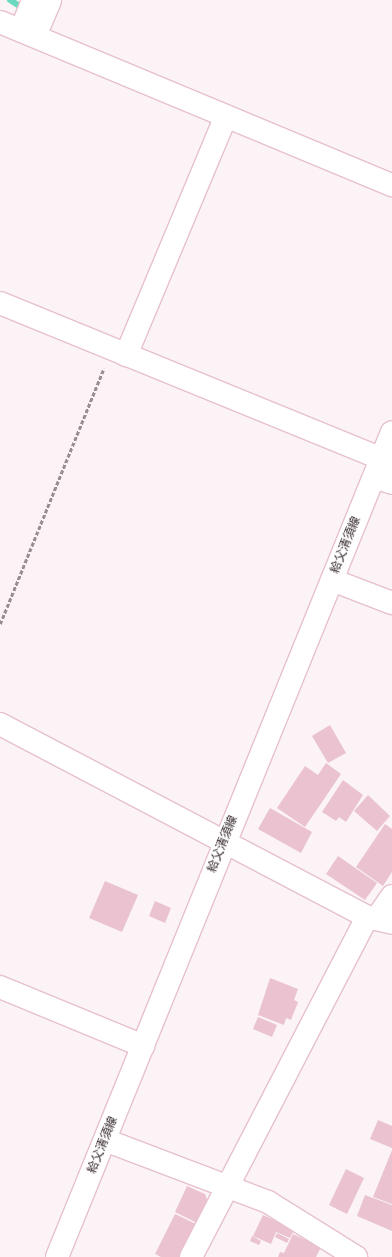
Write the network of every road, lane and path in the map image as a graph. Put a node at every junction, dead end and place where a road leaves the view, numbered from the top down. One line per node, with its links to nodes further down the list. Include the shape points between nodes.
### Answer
1 (33, 0): 4 (street)
2 (50, 0): 4 (street)
3 (0, 22): 4 (street)
4 (28, 33): 5 (street)
5 (226, 116): 6 (street); 8 (street)
6 (392, 185)
7 (0, 303): 8 (street)
8 (126, 354): 11 (street)
9 (106, 364): 14 (path)
10 (392, 432): 11 (street, 給父清須線)
11 (385, 470): 12 (street, 給父清須線)
12 (332, 580): 13 (street); 16 (street, 給父清須線)
13 (392, 603)
14 (0, 624)
15 (0, 724): 16 (street)
16 (224, 841): 18 (street); 20 (street, 給父清須線)
17 (392, 896): 18 (street)
18 (378, 920): 22 (street)
19 (0, 987): 20 (street)
20 (143, 1046): 21 (street, 給父清須線)
21 (105, 1140): 22 (street); 23 (street, 給父清須線)
22 (229, 1186): 24 (street); 25 (street, via 268,1202)
23 (56, 1257)
24 (192, 1257)
25 (356, 1257)

